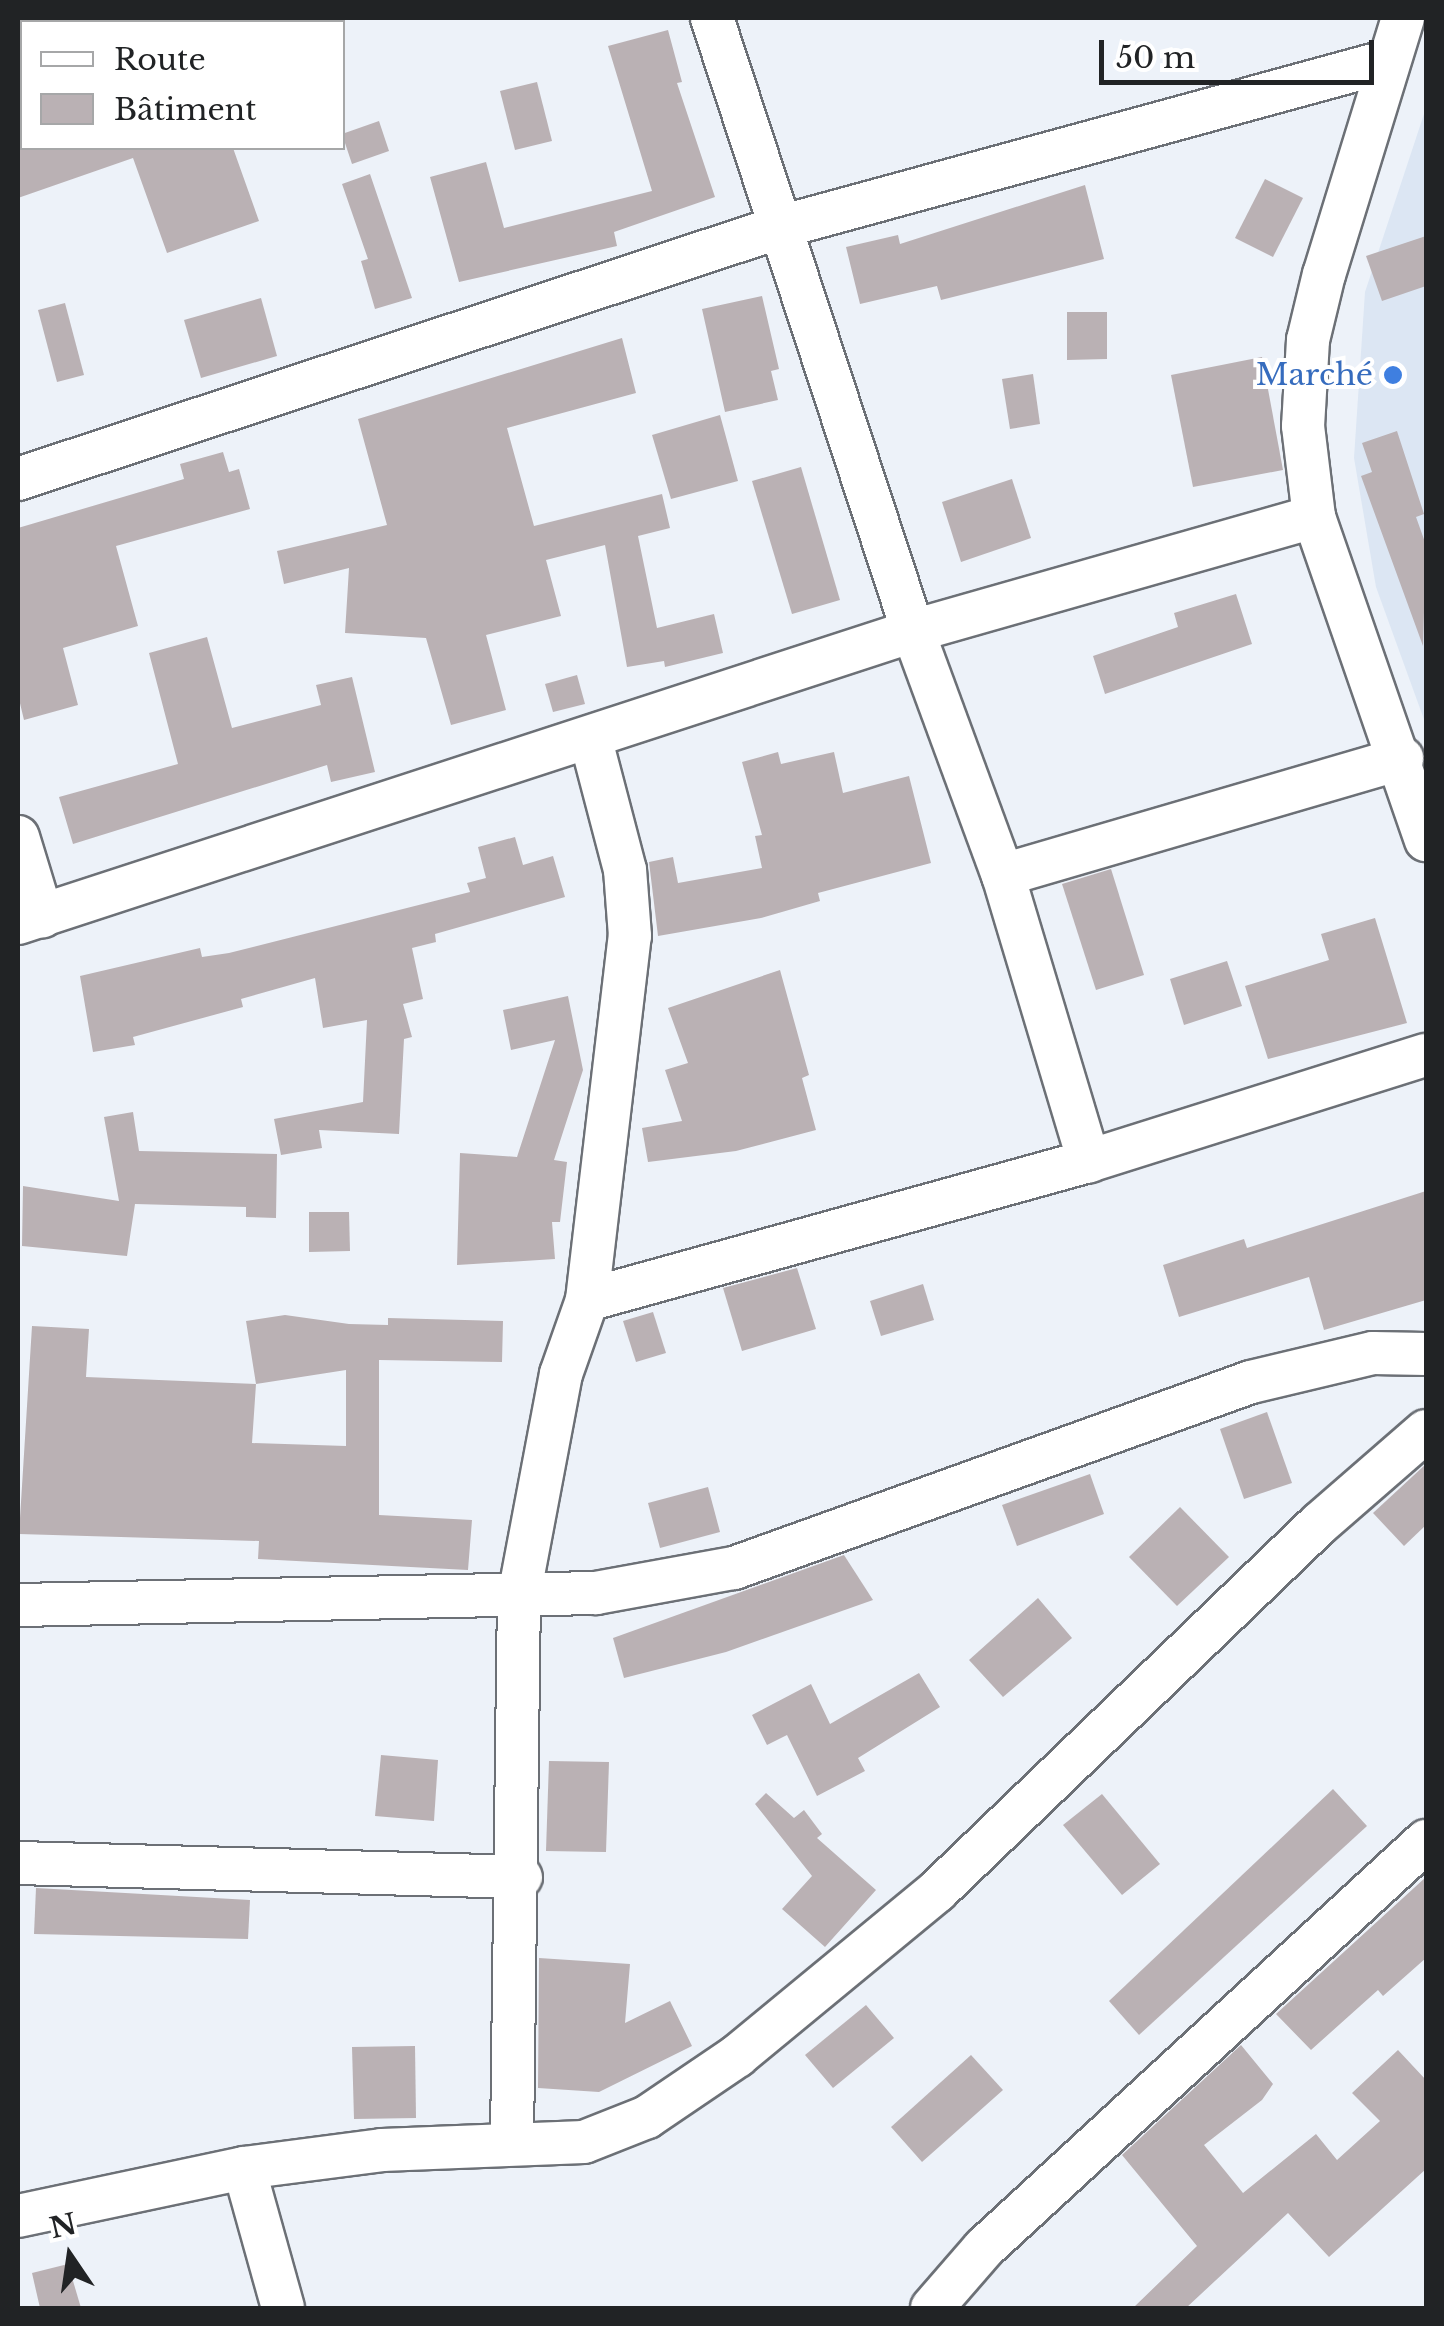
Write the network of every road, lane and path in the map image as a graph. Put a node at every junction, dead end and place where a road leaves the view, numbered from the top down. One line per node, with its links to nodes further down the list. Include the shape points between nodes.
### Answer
1 (712, 18): 4 (street)
2 (1403, 18): 3 (street)
3 (1388, 60): 4 (street); 6 (street, via 1308,340 1303,426)
4 (780, 227): 5 (street); 7 (street)
5 (18, 479)
6 (1314, 517): 7 (street); 9 (street)
7 (913, 631): 8 (street); 12 (street)
8 (591, 740): 13 (street); 16 (street, via 625,870 630,936)
9 (1402, 758): 11 (street); 12 (street)
10 (18, 837): 13 (street)
11 (1426, 840)
12 (1002, 875): 15 (street)
13 (30, 920)
14 (1426, 1055): 15 (street)
15 (1089, 1161): 16 (street)
16 (587, 1300): 19 (street, via 560,1374)
17 (1426, 1354): 19 (street, via 1373,1353 1251,1382 734,1568 596,1593)
18 (1426, 1431): 24 (street, via 1320,1523 937,1892 738,2056 647,2118 584,2142)
19 (519, 1596): 20 (street); 23 (street)
20 (18, 1605)
21 (1426, 1841): 28 (street, via 984,2248)
22 (18, 1864): 23 (street)
23 (520, 1877): 24 (street)
24 (512, 2142): 25 (street)
25 (244, 2168): 26 (street); 27 (street)
26 (18, 2216)
27 (283, 2308)
28 (932, 2308)

